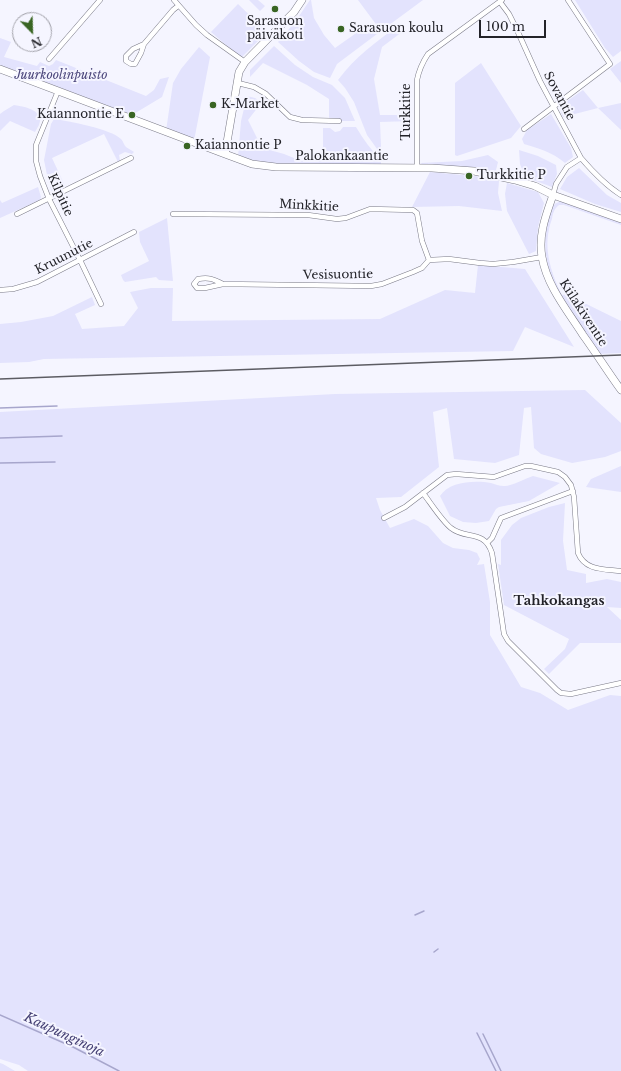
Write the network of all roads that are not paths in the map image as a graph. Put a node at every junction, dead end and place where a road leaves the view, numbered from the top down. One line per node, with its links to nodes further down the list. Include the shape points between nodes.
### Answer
1 (100, 0): 8 (street)
2 (174, 0): 6 (street)
3 (302, 0): 9 (main road, via 294,12)
4 (568, 0): 13 (street, via 610,64)
5 (501, 1): 13 (street, Sovantie); 19 (street, Turkkitie, via 428,54 419,68)
6 (178, 6): 7 (street); 9 (street, via 207,35)
7 (144, 44): 7 (street, via 133,49 126,56 126,61 136,64)
8 (49, 59)
9 (244, 62): 11 (main road, via 239,72)
10 (0, 69): 12 (main road, Palokankaantie)
11 (238, 83): 14 (street, via 254,87 266,94 290,117 302,120); 16 (main road)
12 (58, 91): 16 (main road, Palokankaantie); 22 (street, Kilpitie, via 36,145 36,161)
13 (554, 107): 15 (street); 18 (street, Sovantie)
14 (339, 121)
15 (524, 129)
16 (225, 154): 19 (main road, Palokankaantie, via 252,164 276,167)
17 (131, 158): 22 (street)
18 (581, 158): 20 (street, via 567,167); 21 (street, via 597,177)
19 (417, 168): 20 (main road, Palokankaantie, via 474,171 515,180)
20 (553, 194): 25 (main road, Palokankaantie); 27 (main road, Kiilakiventie, via 543,226)
21 (621, 195)
22 (49, 198): 23 (street); 28 (street, Kilpitie)
23 (17, 214)
24 (173, 214): 29 (street, Minkkitie, via 308,215 337,219 370,209 413,210 417,213 422,242)
25 (621, 219)
26 (134, 232): 28 (street, Kruunutie)
27 (542, 257): 29 (street, via 493,264 449,259); 33 (main road, Kiilakiventie, via 548,277 558,296)
28 (80, 260): 31 (street, Kruunutie, via 37,282); 32 (street, Kilpitie)
29 (430, 260): 30 (street, Vesisuontie, via 422,268 371,286)
30 (223, 284): 30 (street, Vesisuontie, via 205,278 198,279 194,284 197,288)
31 (0, 290)
32 (101, 304)
33 (621, 390)
34 (574, 490): 35 (street, via 568,480 558,472 528,466 494,477 451,474); 37 (street, via 501,518); 38 (street, via 578,553 581,560 592,567)
35 (423, 493): 36 (street, via 405,507); 37 (street, via 452,529 481,538)
36 (384, 518)
37 (487, 543): 39 (street, via 492,553 502,630 508,641 560,692 571,694)
38 (621, 571)
39 (621, 683)

